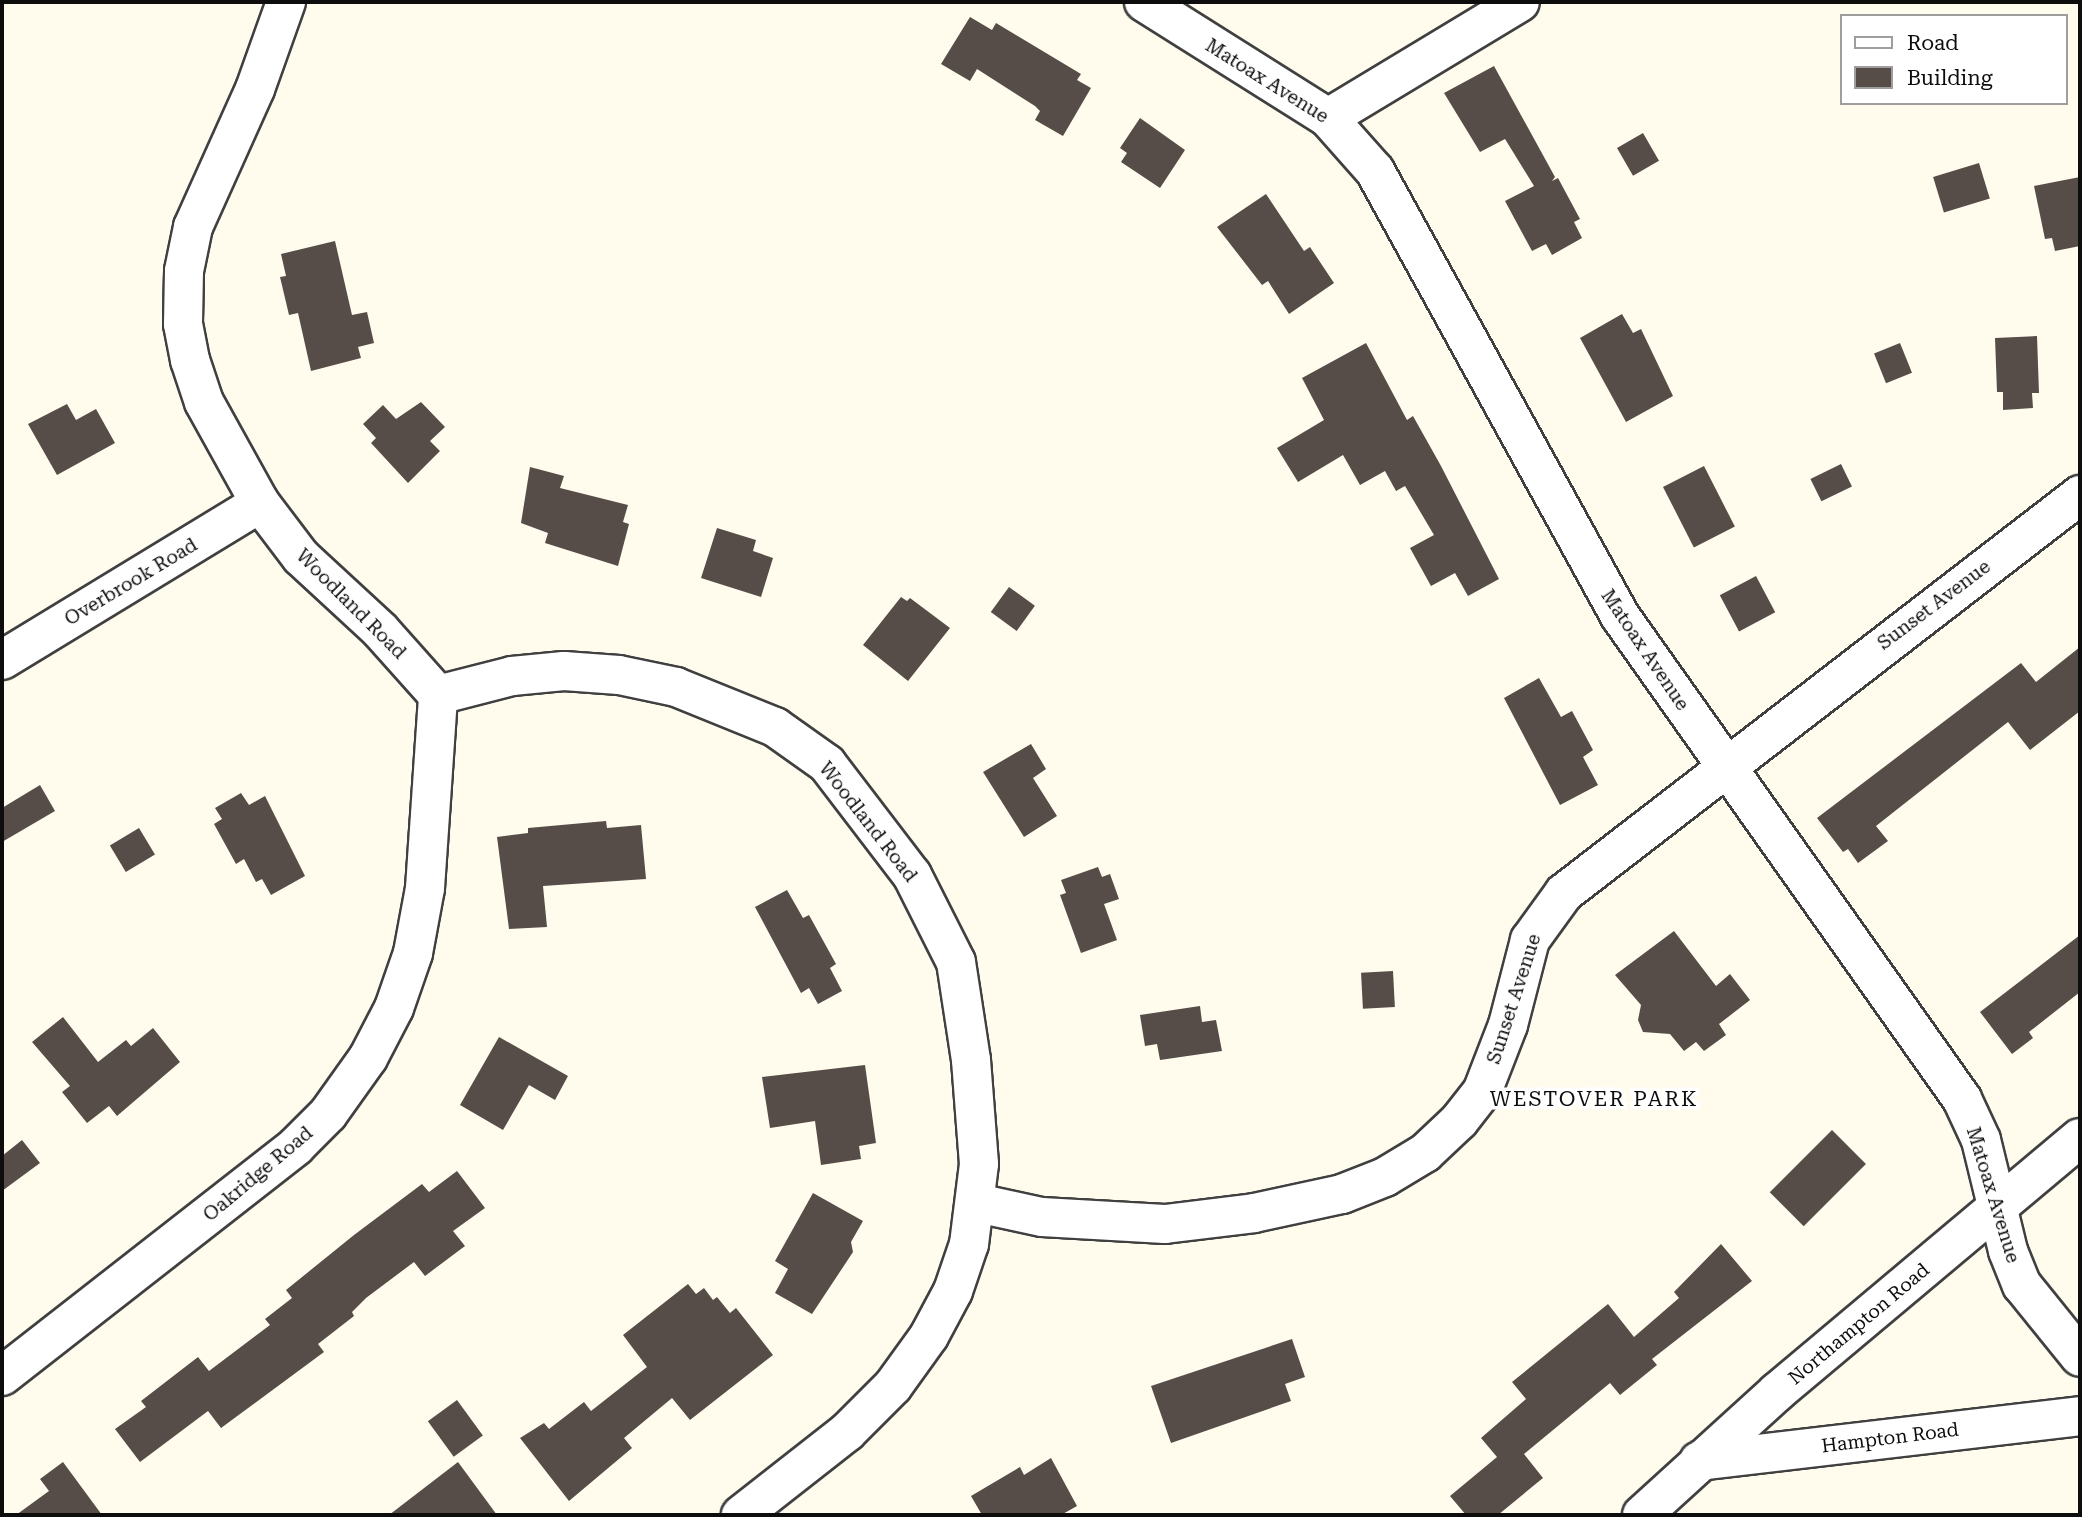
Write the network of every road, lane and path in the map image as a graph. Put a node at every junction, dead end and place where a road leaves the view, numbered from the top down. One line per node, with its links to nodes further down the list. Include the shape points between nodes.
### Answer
1 (286, 2): 6 (street, Woodland Road, via 255,89 193,227 184,271 183,324 204,402)
2 (1144, 2): 4 (street, Matoax Avenue)
3 (1520, 2): 4 (street)
4 (1328, 118): 9 (street, Matoax Avenue, via 1348,135 1375,171 1613,604)
5 (2080, 495): 9 (street, Sunset Avenue)
6 (260, 503): 7 (street, Overbrook Road); 8 (street, Woodland Road, via 301,557 380,629)
7 (2, 660)
8 (438, 695): 11 (street, Woodland Road, via 512,676 564,671 619,675 676,687 731,706 775,727 827,764 912,875 956,962 971,1060 979,1164); 14 (street, Oakridge Road, via 425,888 413,953 394,1007 368,1058 328,1114 296,1146)
9 (1724, 767): 11 (street, Sunset Avenue, via 1564,892 1544,915 1530,940 1508,1025 1482,1092 1425,1153 1385,1177 1342,1194 1254,1213 1165,1224 1042,1217); 12 (street, Matoax Avenue, via 1962,1099 1981,1140)
10 (2080, 1138): 12 (street, Northampton Road)
11 (977, 1203): 17 (street, Woodland Road, via 953,1291 929,1336 893,1386 838,1441)
12 (1998, 1208): 13 (street, Matoax Avenue, via 2022,1285); 16 (street, Northampton Road)
13 (2080, 1357)
14 (2, 1376)
15 (2080, 1416): 16 (street, Hampton Road)
16 (1699, 1461): 18 (street, Northampton Road)
17 (741, 1515)
18 (1642, 1515)

